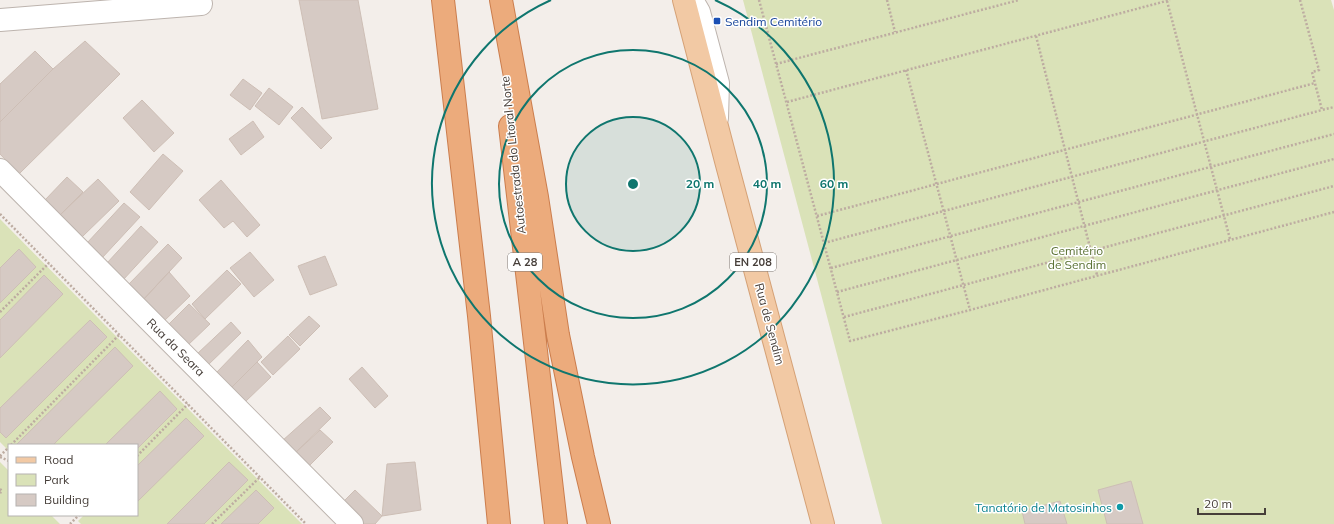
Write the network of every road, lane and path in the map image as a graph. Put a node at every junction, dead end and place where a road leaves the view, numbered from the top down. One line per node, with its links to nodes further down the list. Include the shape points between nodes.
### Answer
1 (444, 0): 67 (highway)
2 (496, 0): 68 (highway, Autoestrada do Litoral Norte / A 28)
3 (501, 0): 69 (highway, via 537,197 558,335)
4 (684, 0): 22 (main road, Rua de Sendim / EN 208)
5 (692, 0): 22 (street, Rua de Sendim, via 699,12 718,84)
6 (759, 0): 15 (path)
7 (887, 0): 13 (path)
8 (1019, 0): 13 (path)
9 (1168, 0): 14 (path); 21 (path)
10 (1300, 0): 17 (path, via 1319,70 1312,72)
11 (201, 4): 12 (street)
12 (0, 20)
13 (896, 33): 15 (path)
14 (1036, 36): 16 (path); 25 (path)
15 (776, 64): 18 (path)
16 (906, 70): 18 (path); 30 (path)
17 (1315, 83): 20 (path); 21 (path)
18 (786, 102): 37 (path)
19 (1334, 107): 20 (path)
20 (1322, 110): 24 (path)
21 (1197, 114): 24 (path); 25 (path)
22 (716, 125): 70 (main road, Rua de Sendim / EN 208)
23 (1334, 134): 27 (path)
24 (1204, 142): 27 (path); 29 (path)
25 (1065, 150): 29 (path); 30 (path)
26 (1334, 159): 32 (path)
27 (1211, 167): 32 (path); 33 (path)
28 (0, 170): 66 (street, Rua da Seara)
29 (1073, 178): 33 (path); 34 (path)
30 (937, 184): 34 (path); 37 (path)
31 (1334, 186): 38 (path)
32 (1217, 191): 38 (path); 39 (path)
33 (1079, 202): 39 (path); 40 (path)
34 (944, 212): 40 (path); 42 (path)
35 (1334, 212): 41 (path)
36 (0, 214): 45 (path)
37 (817, 216): 42 (path)
38 (1224, 216): 41 (path); 43 (path)
39 (1085, 226): 43 (path); 44 (path)
40 (950, 236): 44 (path); 46 (path)
41 (1230, 239): 47 (path)
42 (824, 243): 46 (path)
43 (1091, 251): 47 (path); 48 (path)
44 (957, 260): 48 (path); 49 (path)
45 (49, 263): 51 (path); 53 (path)
46 (831, 268): 49 (path)
47 (1097, 275): 50 (path)
48 (964, 285): 50 (path); 52 (path)
49 (838, 292): 52 (path)
50 (970, 310): 52 (path, via 850,341)
51 (0, 312)
52 (844, 317)
53 (119, 335): 54 (path); 55 (path)
54 (188, 404): 57 (path); 59 (path)
55 (12, 444)
56 (8, 448): 58 (path)
57 (138, 455)
58 (0, 456)
59 (260, 477): 64 (path); 65 (path)
60 (0, 489): 61 (path)
61 (0, 493)
62 (79, 516): 63 (path)
63 (70, 524)
64 (212, 524)
65 (306, 524)
66 (352, 524)
67 (499, 524)
68 (556, 524)
69 (599, 524)
70 (823, 524)

